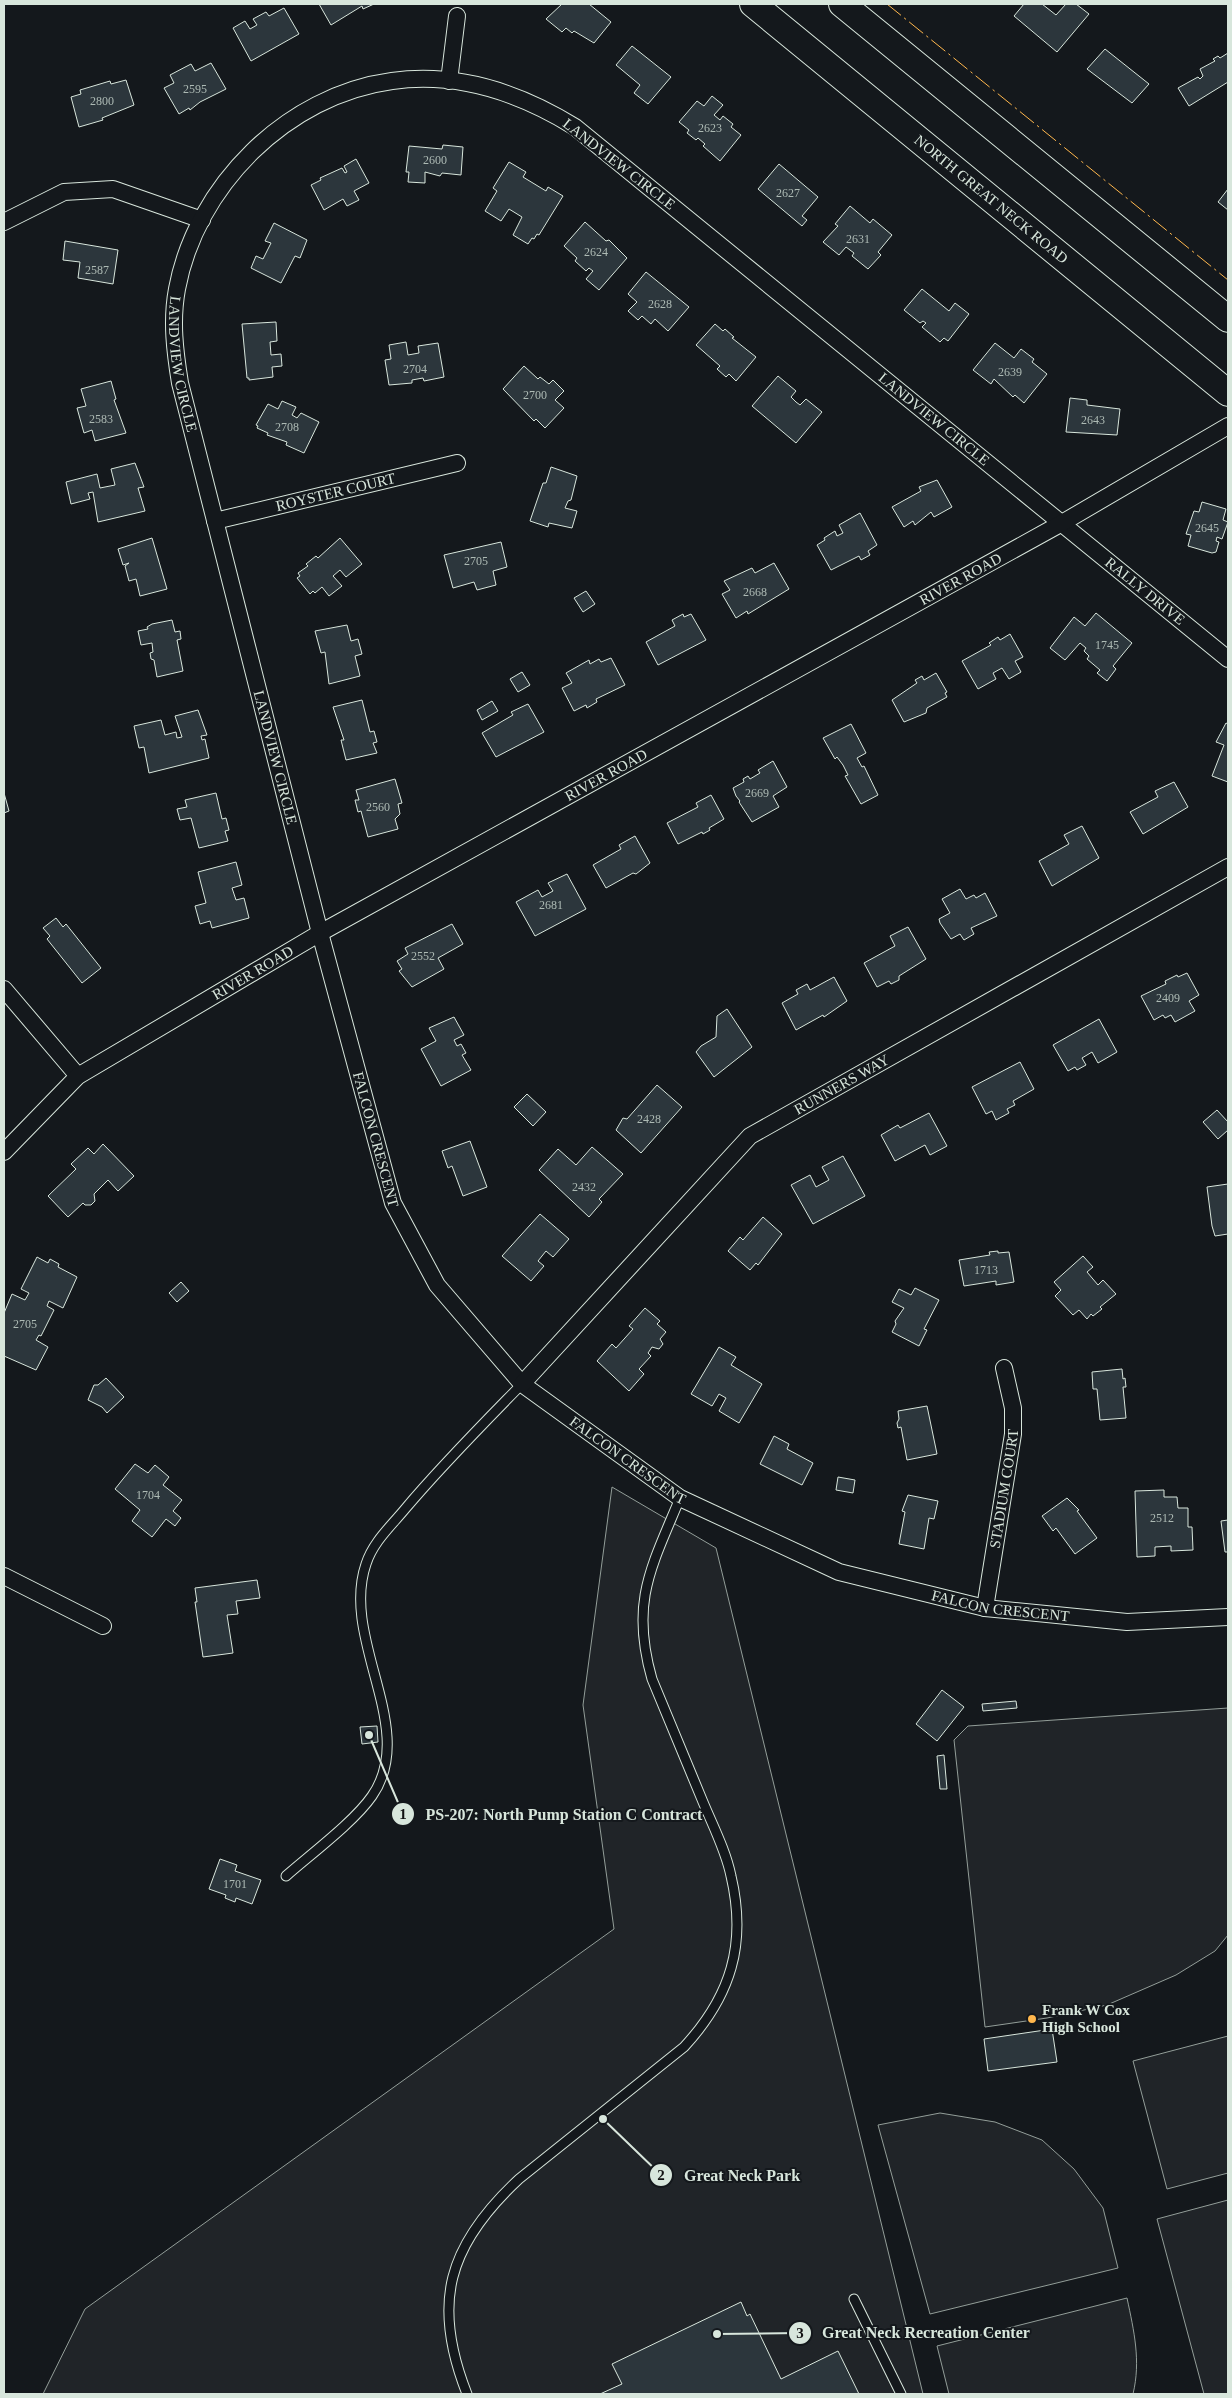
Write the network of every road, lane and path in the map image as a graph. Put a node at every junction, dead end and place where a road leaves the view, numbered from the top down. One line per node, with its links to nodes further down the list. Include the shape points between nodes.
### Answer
1 (753, 4): 8 (main road, NORTH GREAT NECK ROAD)
2 (842, 4): 7 (main road)
3 (457, 16): 4 (street)
4 (449, 81): 5 (street, LANDVIEW CIRCLE, via 392,81 362,87 332,98 297,117 236,167); 12 (street, LANDVIEW CIRCLE, via 517,96 547,109 575,127)
5 (202, 220): 6 (street, via 113,189 64,192); 11 (street, LANDVIEW CIRCLE, via 187,254 177,289 175,352)
6 (4, 222)
7 (1228, 320)
8 (1228, 393)
9 (1228, 426): 12 (street, RIVER ROAD)
10 (457, 463): 11 (street, ROYSTER COURT)
11 (215, 521): 15 (street, LANDVIEW CIRCLE)
12 (1062, 524): 13 (street, RALLY DRIVE); 15 (street, RIVER ROAD)
13 (1228, 659)
14 (1228, 867): 20 (street, RUNNERS WAY, via 750,1136)
15 (320, 933): 17 (street, RIVER ROAD); 20 (street, FALCON CRESCENT, via 393,1203 437,1284)
16 (4, 989): 17 (street)
17 (78, 1076): 18 (street, RIVER ROAD)
18 (4, 1152)
19 (1004, 1368): 23 (street, STADIUM COURT, via 1013,1408 1013,1434)
20 (522, 1384): 21 (street, FALCON CRESCENT); 26 (lane, via 429,1481 376,1542 366,1562 359,1606 388,1735 388,1755 383,1774 360,1810)
21 (680, 1498): 23 (street, FALCON CRESCENT, via 839,1572); 28 (lane, via 650,1572 643,1598 642,1626 652,1679 731,1875 737,1910 737,1945 731,1972 718,2003 684,2047 519,2179 474,2227 453,2276 448,2306 455,2363)
22 (4, 1576): 25 (street)
23 (985, 1608): 24 (street, FALCON CRESCENT, via 1127,1622)
24 (1228, 1617)
25 (103, 1626)
26 (286, 1876)
27 (854, 2299): 29 (lane)
28 (467, 2394)
29 (900, 2394)

